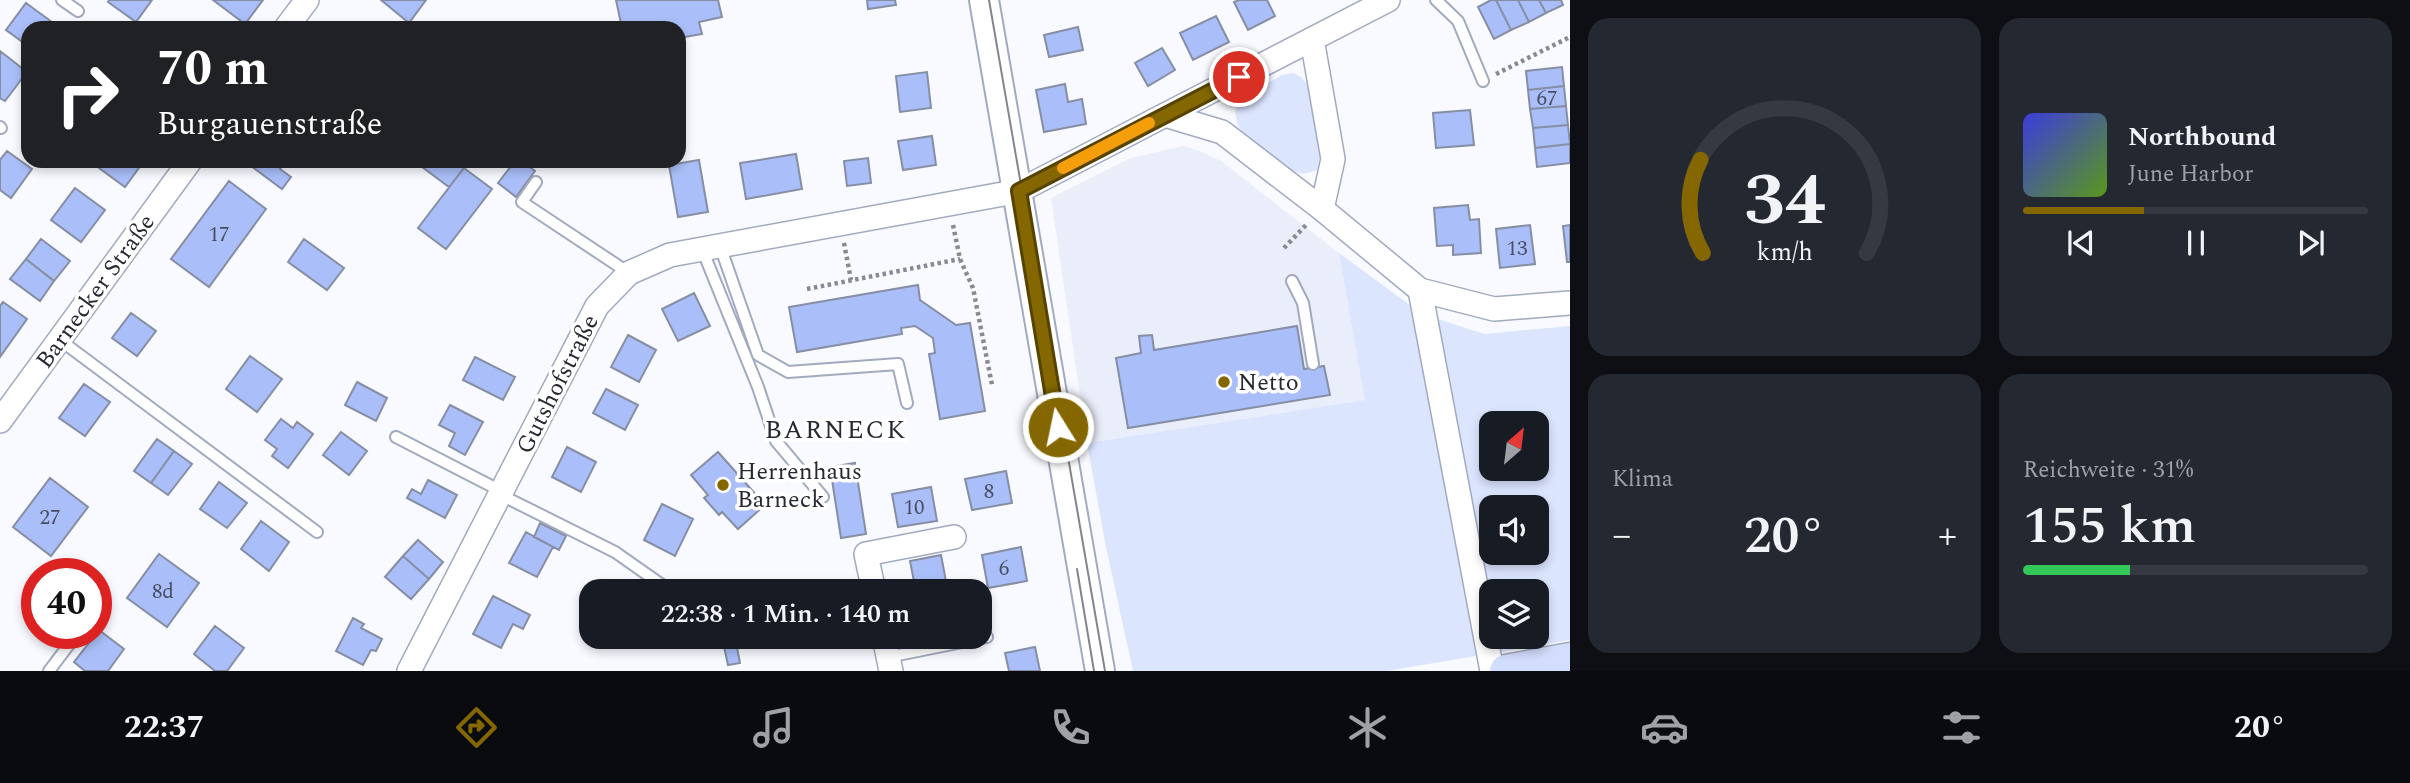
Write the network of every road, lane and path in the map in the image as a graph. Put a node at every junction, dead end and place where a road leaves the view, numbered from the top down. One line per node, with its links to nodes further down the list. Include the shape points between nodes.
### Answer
1 (62, 0): 6 (lane)
2 (307, 0): 7 (street)
3 (984, 0): 14 (street)
4 (1388, 0): 9 (street, Gutshofstraße)
5 (1436, 0): 10 (lane, via 1458,21)
6 (78, 11)
7 (291, 21)
8 (1570, 37): 10 (path)
9 (1312, 40): 11 (street, Gutshofstraße); 16 (street, via 1333,159)
10 (1483, 81)
11 (1165, 115): 14 (street, Gutshofstraße); 16 (street, via 1222,132)
12 (185, 168): 27 (street, Barnecker Straße)
13 (536, 182): 21 (lane, via 522,202)
14 (1019, 191): 15 (street, Gutshofstraße); 45 (street)
15 (950, 204): 17 (street, Gutshofstraße); 20 (path)
16 (1322, 209): 19 (path); 25 (street)
17 (841, 224): 18 (street, Gutshofstraße); 22 (path)
18 (711, 248): 21 (street, Gutshofstraße, via 670,255); 30 (lane, via 758,355 788,372 898,364); 34 (lane, via 776,442)
19 (1284, 248)
20 (960, 259): 22 (path); 29 (path, via 973,288)
21 (629, 273): 33 (street, Gutshofstraße, via 597,306)
22 (850, 280): 24 (path)
23 (1292, 281): 28 (lane, via 1303,303)
24 (807, 289)
25 (1420, 290): 26 (street, via 1494,309); 46 (street)
26 (1570, 303)
27 (60, 340): 31 (street, Barnecker Straße); 35 (lane)
28 (1314, 364)
29 (992, 385)
30 (907, 403)
31 (0, 421)
32 (396, 437): 33 (lane)
33 (500, 492): 37 (lane, via 615,552); 44 (street, Gutshofstraße)
34 (823, 497)
35 (317, 532)
36 (954, 537): 38 (street, via 866,554)
37 (653, 579)
38 (871, 579)
39 (66, 649): 43 (lane)
40 (921, 649): 41 (lane)
41 (888, 655)
42 (1570, 659): 47 (main road)
43 (49, 671)
44 (409, 671)
45 (1100, 671)
46 (1492, 671)
47 (1506, 671)

